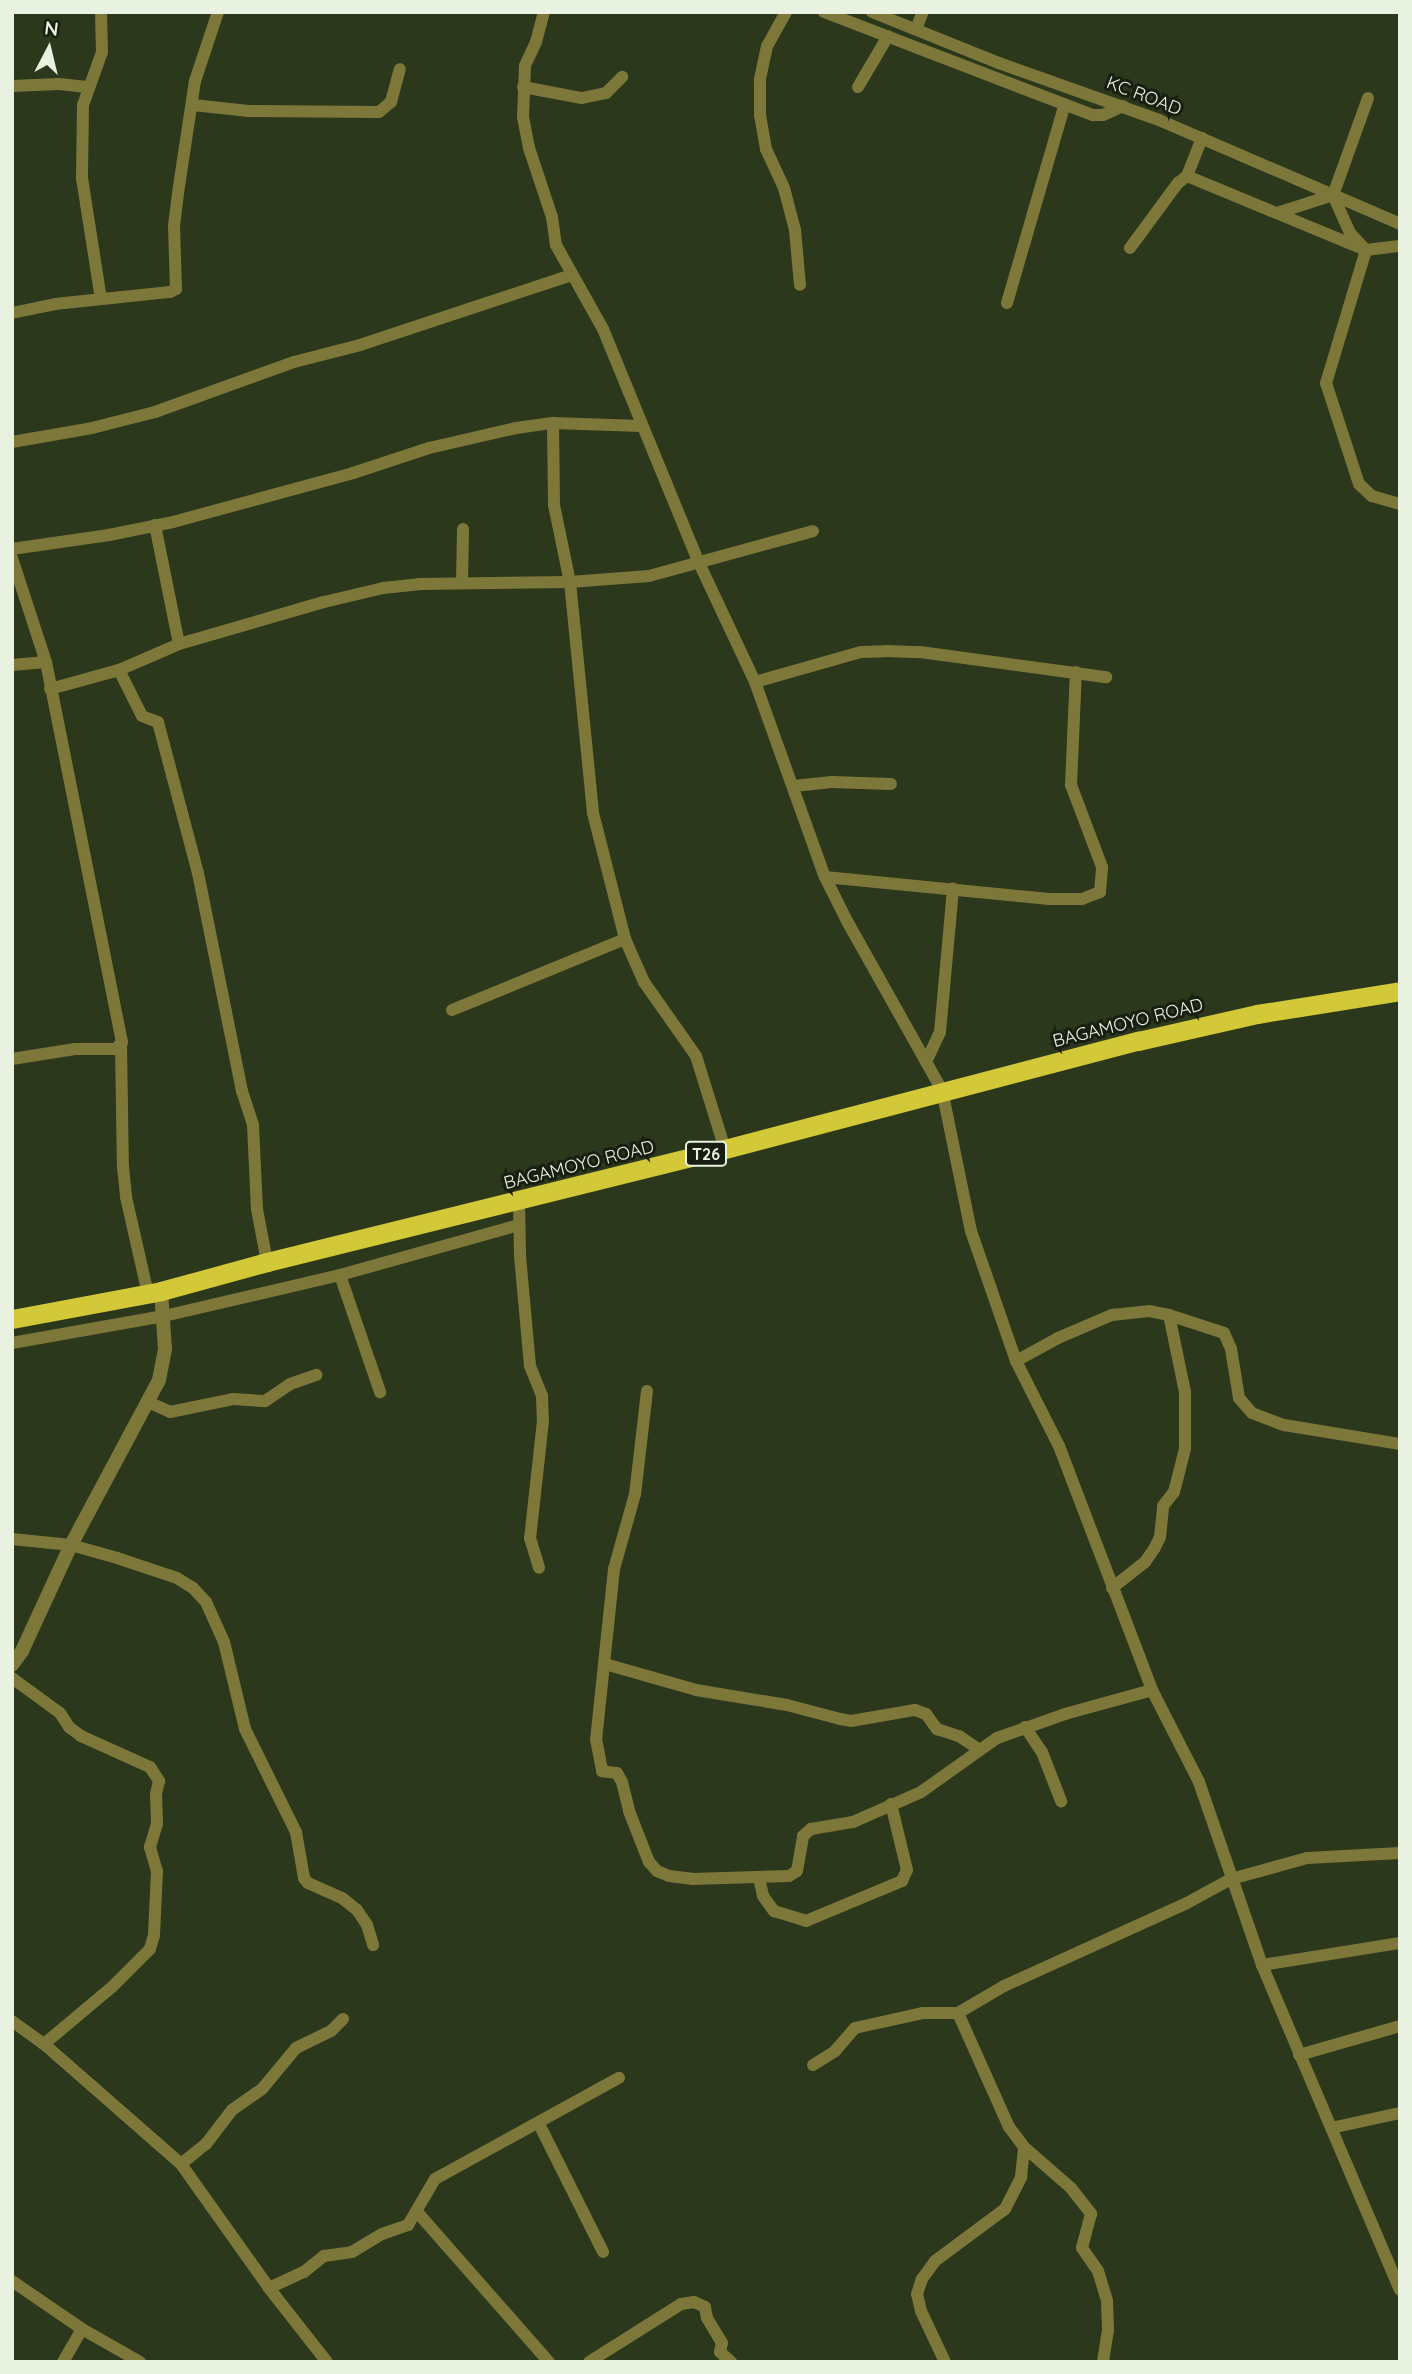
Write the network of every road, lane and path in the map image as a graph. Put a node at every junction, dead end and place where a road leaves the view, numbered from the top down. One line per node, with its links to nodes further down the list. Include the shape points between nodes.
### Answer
1 (100, 12): 13 (street, via 102,52)
2 (218, 12): 18 (street, via 195,81)
3 (544, 12): 14 (street, via 525,66)
4 (786, 12): 29 (street, via 767,46 760,80 760,116 766,149 784,188 795,230)
5 (824, 12): 9 (street)
6 (872, 12): 8 (street, KC ROAD)
7 (923, 12): 8 (street)
8 (916, 29): 19 (street, KC ROAD)
9 (888, 36): 15 (street); 17 (street)
10 (400, 69): 18 (street, via 391,102 379,112)
11 (622, 76): 14 (street, via 607,93 582,98)
12 (12, 86): 13 (street)
13 (87, 87): 30 (street, via 82,178)
14 (523, 87): 28 (street, via 529,148 552,217 556,245)
15 (858, 87)
16 (1368, 97): 22 (street)
17 (1065, 104): 19 (street, via 1103,116); 31 (street)
18 (193, 106): 30 (street, via 174,226 176,289)
19 (1123, 106): 20 (street, KC ROAD)
20 (1202, 138): 21 (street); 22 (street, KC ROAD)
21 (1187, 176): 23 (street); 26 (street)
22 (1333, 195): 23 (street); 24 (street, KC ROAD); 27 (street, via 1350,233)
23 (1277, 213): 27 (street)
24 (1400, 224)
25 (1400, 246): 27 (street)
26 (1130, 248)
27 (1366, 250): 36 (street, via 1328,373 1327,390 1359,484 1372,496)
28 (572, 275): 34 (street, via 603,329); 35 (street, via 294,362 155,412)
29 (800, 285)
30 (101, 299): 32 (street)
31 (1007, 303)
32 (12, 313)
33 (553, 423): 34 (street); 37 (street, via 429,448); 43 (street, via 554,505)
34 (642, 426): 42 (street)
35 (12, 442)
36 (1400, 503)
37 (155, 526): 40 (street); 45 (street)
38 (463, 530): 44 (street)
39 (813, 531): 42 (street)
40 (12, 549)
41 (12, 558): 46 (street)
42 (700, 565): 43 (street, via 649,576); 51 (street)
43 (570, 582): 44 (street); 57 (street, via 593,813)
44 (462, 583): 45 (street, via 383,588)
45 (178, 644): 48 (street)
46 (46, 662): 47 (street); 52 (street)
47 (12, 666)
48 (119, 670): 52 (street); 67 (street, via 142,716 158,722 198,873 253,1125 257,1209)
49 (1076, 672): 50 (street); 51 (street, via 886,651 861,652); 56 (street, via 1072,785 1102,867 1100,892 1082,900)
50 (1106, 677)
51 (755, 682): 54 (street)
52 (50, 689): 60 (street)
53 (891, 784): 54 (street)
54 (794, 786): 55 (street)
55 (825, 877): 56 (street); 62 (street)
56 (953, 889): 62 (street, via 940,1032)
57 (625, 939): 59 (street); 64 (street, via 644,982 700,1065)
58 (1400, 991): 63 (highway, BAGAMOYO ROAD / T26, via 1256,1014)
59 (452, 1010)
60 (121, 1045): 61 (street); 69 (street, via 123,1167 133,1230)
61 (12, 1059)
62 (926, 1062): 63 (street)
63 (942, 1090): 64 (highway, BAGAMOYO ROAD / T26); 76 (street, via 971,1231)
64 (725, 1149): 65 (highway, BAGAMOYO ROAD / T26)
65 (519, 1202): 66 (street); 67 (highway, BAGAMOYO ROAD / T26)
66 (519, 1225): 68 (street); 84 (street, via 530,1366 542,1396 544,1421 530,1538)
67 (267, 1262): 69 (highway, BAGAMOYO ROAD / T26)
68 (340, 1275): 72 (street); 79 (street)
69 (154, 1292): 70 (highway, BAGAMOYO ROAD / T26); 72 (street)
70 (58, 1311): 73 (highway, BAGAMOYO ROAD / T26); 74 (street)
71 (1169, 1315): 76 (street, via 1129,1311 1112,1315); 81 (street, via 1224,1333 1239,1398 1252,1413 1284,1424); 85 (street, via 1185,1392 1185,1449 1174,1492 1163,1506 1154,1549)
72 (164, 1316): 74 (street); 80 (street, via 159,1380)
73 (12, 1319)
74 (63, 1334): 75 (street)
75 (12, 1343)
76 (1016, 1361): 85 (street, via 1059,1446)
77 (316, 1375): 80 (street, via 290,1384 265,1401 233,1399 170,1412)
78 (648, 1391): 87 (street, via 635,1494 614,1569)
79 (380, 1392)
80 (148, 1402): 83 (street)
81 (1400, 1444)
82 (12, 1539): 83 (street)
83 (71, 1545): 86 (street); 99 (street, via 177,1578 206,1602 224,1642 245,1729 296,1832 304,1878 357,1910)
84 (539, 1568)
85 (1112, 1588): 90 (street)
86 (17, 1651): 88 (street)
87 (605, 1664): 92 (street, via 696,1690 787,1704 851,1721 915,1710 926,1714 937,1729); 96 (street, via 596,1739 599,1763 603,1771 617,1773 622,1782 649,1862 669,1876)
88 (12, 1665)
89 (12, 1678): 105 (street, via 60,1713 81,1736 150,1767 159,1781 157,1824 150,1847 158,1871 155,1935 150,1949)
90 (1152, 1690): 91 (street); 97 (street, via 1199,1782)
91 (1025, 1727): 92 (street); 93 (street, via 1042,1752)
92 (978, 1749): 94 (street, via 921,1793)
93 (1061, 1801)
94 (891, 1804): 96 (street, via 853,1822 806,1832 797,1871); 96 (street, via 906,1863 902,1881 806,1921 774,1911 763,1896)
95 (1400, 1853): 97 (street, via 1307,1858)
96 (759, 1878)
97 (1231, 1879): 100 (street); 101 (street, via 1004,1986)
98 (1400, 1943): 100 (street)
99 (373, 1945)
100 (1262, 1965): 106 (street)
101 (958, 2013): 107 (street, via 923,2013 855,2028 835,2051); 112 (street, via 988,2085)
102 (343, 2019): 113 (street, via 331,2031 296,2049 261,2089 232,2110 206,2144)
103 (12, 2021): 105 (street)
104 (1400, 2026): 106 (street)
105 (44, 2044): 113 (street)
106 (1299, 2055): 111 (street)
107 (813, 2066)
108 (619, 2078): 110 (street)
109 (1400, 2113): 111 (street)
110 (539, 2124): 114 (street, via 435,2179); 115 (street)
111 (1331, 2129): 118 (street)
112 (1024, 2147): 126 (street, via 1021,2177 1005,2208 935,2261 922,2279 917,2294 921,2311); 127 (street, via 1071,2189 1091,2214 1082,2248 1098,2271 1107,2301)
113 (181, 2164): 117 (street)
114 (418, 2213): 117 (street, via 408,2225 352,2252 324,2256 304,2272); 123 (street)
115 (603, 2252)
116 (12, 2281): 119 (street)
117 (270, 2288): 122 (street)
118 (1400, 2290)
119 (82, 2329): 120 (street); 121 (street)
120 (63, 2362)
121 (140, 2362)
122 (327, 2362)
123 (549, 2362)
124 (589, 2362): 125 (street, via 681,2304 694,2302 705,2307 706,2318 722,2343 720,2352)
125 (731, 2362)
126 (945, 2362)
127 (1103, 2362)

